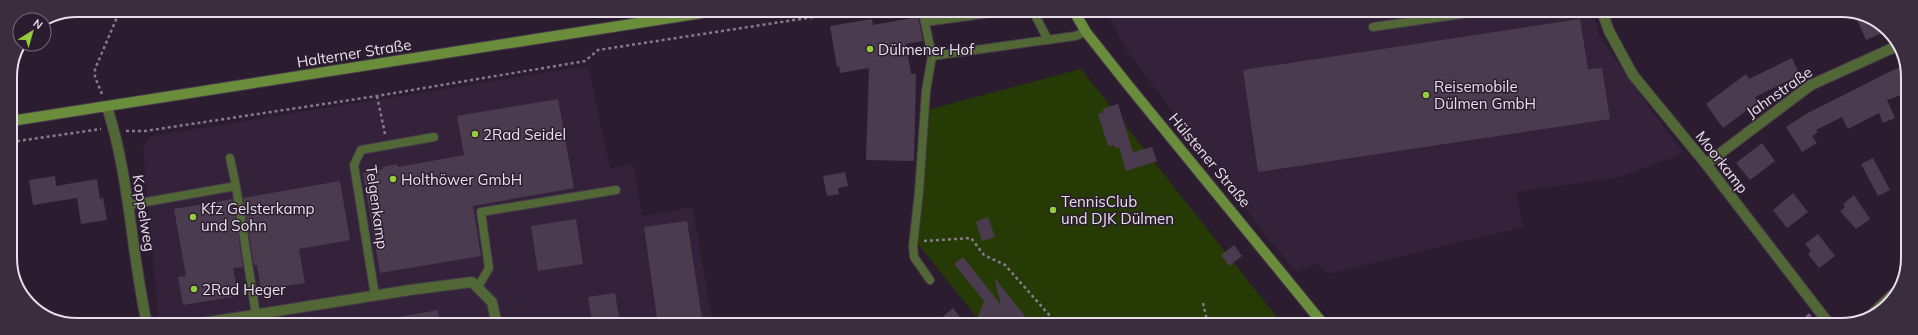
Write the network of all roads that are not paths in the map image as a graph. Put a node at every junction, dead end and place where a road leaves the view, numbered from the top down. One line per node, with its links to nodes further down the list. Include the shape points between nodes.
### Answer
1 (677, 17): 14 (main road, Halterner Straße)
2 (924, 17): 8 (lane)
3 (962, 17): 8 (lane)
4 (1036, 17): 11 (lane)
5 (1077, 17): 10 (main road, Hülstener Straße)
6 (1441, 17): 9 (lane)
7 (1604, 17): 18 (street, Moorkamp, via 1633,75)
8 (925, 22): 13 (lane)
9 (1372, 27)
10 (1086, 32): 11 (lane); 29 (main road, Hülstener Straße)
11 (1048, 40): 13 (lane)
12 (1893, 48): 18 (street, Jahnstraße, via 1811,85)
13 (932, 56): 22 (lane, via 926,91 914,244 914,257)
14 (107, 107): 15 (main road, Halterner Straße); 21 (street, Koppelweg, via 115,130)
15 (17, 120)
16 (434, 137): 24 (lane, Telgenkamp, via 360,150 354,165)
17 (230, 158): 19 (lane)
18 (1706, 164): 30 (street, Moorkamp)
19 (236, 186): 21 (lane); 25 (lane)
20 (616, 190): 23 (lane, via 480,212 489,268)
21 (129, 204): 26 (street, Koppelweg)
22 (930, 280)
23 (478, 287): 24 (street, via 472,282); 28 (street, via 492,302)
24 (376, 296): 25 (street)
25 (256, 315): 27 (street)
26 (145, 318)
27 (236, 318)
28 (496, 318)
29 (1318, 318)
30 (1825, 318)

